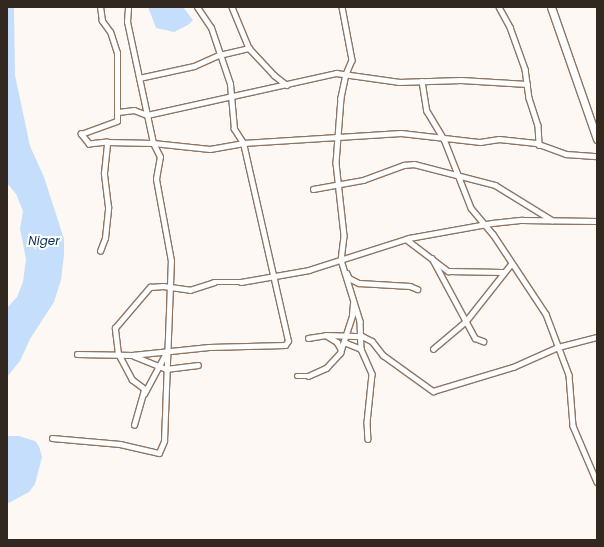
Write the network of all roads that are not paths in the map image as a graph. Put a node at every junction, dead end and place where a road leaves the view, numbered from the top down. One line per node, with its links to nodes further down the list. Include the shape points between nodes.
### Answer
1 (100, 7): 16 (street, via 102,22 110,32 117,49)
2 (128, 7): 11 (street, via 127,22)
3 (197, 7): 9 (street, via 210,28)
4 (232, 7): 8 (street)
5 (342, 7): 10 (street, via 352,60)
6 (499, 7): 13 (street, via 510,27)
7 (551, 7): 20 (main road)
8 (249, 48): 9 (street); 14 (street)
9 (219, 55): 11 (street, via 194,66); 15 (street, via 230,84)
10 (346, 74): 12 (street, via 400,82); 14 (street, via 336,73); 18 (street)
11 (139, 78): 17 (street)
12 (422, 81): 13 (street, via 461,80); 19 (street, via 427,111)
13 (527, 84): 24 (street, via 538,124)
14 (287, 85): 15 (street)
15 (229, 97): 17 (street); 23 (street, via 234,129)
16 (118, 112): 17 (street, via 134,110); 21 (street, via 117,121 81,134 89,144)
17 (148, 115): 22 (street)
18 (338, 138): 19 (street, via 401,133); 23 (street); 27 (street)
19 (444, 139): 24 (street, via 480,142 499,139); 26 (street)
20 (597, 139)
21 (107, 142): 22 (street); 33 (street, via 104,173 108,207 105,238)
22 (153, 143): 23 (street, via 210,149); 40 (street, via 160,157 156,179 171,261)
23 (242, 143): 39 (street)
24 (539, 144): 25 (street, via 566,154)
25 (597, 156)
26 (457, 176): 27 (street, via 414,164); 30 (street, via 495,186); 31 (street, via 471,208)
27 (338, 185): 28 (street); 35 (street, via 344,236)
28 (314, 188)
29 (597, 221): 30 (street)
30 (555, 222): 31 (street, via 522,220)
31 (486, 224): 32 (street); 36 (street)
32 (406, 239): 34 (street); 35 (street)
33 (100, 251)
34 (431, 257): 38 (street, via 452,272); 43 (street)
35 (341, 260): 37 (street); 39 (street, via 309,270)
36 (511, 264): 38 (street); 50 (street, via 542,307)
37 (345, 266): 41 (street, via 349,278 359,283 410,286); 42 (street)
38 (502, 272): 43 (street)
39 (273, 275): 40 (street, via 241,282 214,282 190,290); 54 (street, via 288,338 287,344 209,347)
40 (169, 288): 54 (street); 56 (street, via 150,287 116,324)
41 (417, 289)
42 (353, 303): 45 (street); 48 (street)
43 (466, 321): 49 (street, via 475,338); 53 (street)
44 (326, 335): 47 (street); 48 (street); 51 (street)
45 (362, 336): 48 (street); 50 (street, via 372,341 384,355 433,391 513,367); 52 (street)
46 (597, 337): 50 (street)
47 (308, 338)
48 (345, 339): 51 (street); 52 (street)
49 (483, 341)
50 (559, 347): 66 (street, via 569,375 574,426)
51 (342, 349): 61 (street, via 326,368 308,376)
52 (361, 349): 65 (street, via 372,374 367,422)
53 (433, 349)
54 (167, 352): 57 (street); 59 (street); 60 (street)
55 (77, 354): 56 (street)
56 (118, 354): 57 (street); 62 (street, via 130,376 144,389)
57 (132, 355): 59 (street)
58 (198, 365): 60 (street)
59 (158, 366): 60 (street); 62 (street)
60 (166, 369): 64 (street, via 164,441 159,454 120,444)
61 (297, 376)
62 (144, 394): 63 (street, via 134,417)
63 (134, 425)
64 (52, 438)
65 (368, 439)
66 (597, 482)

